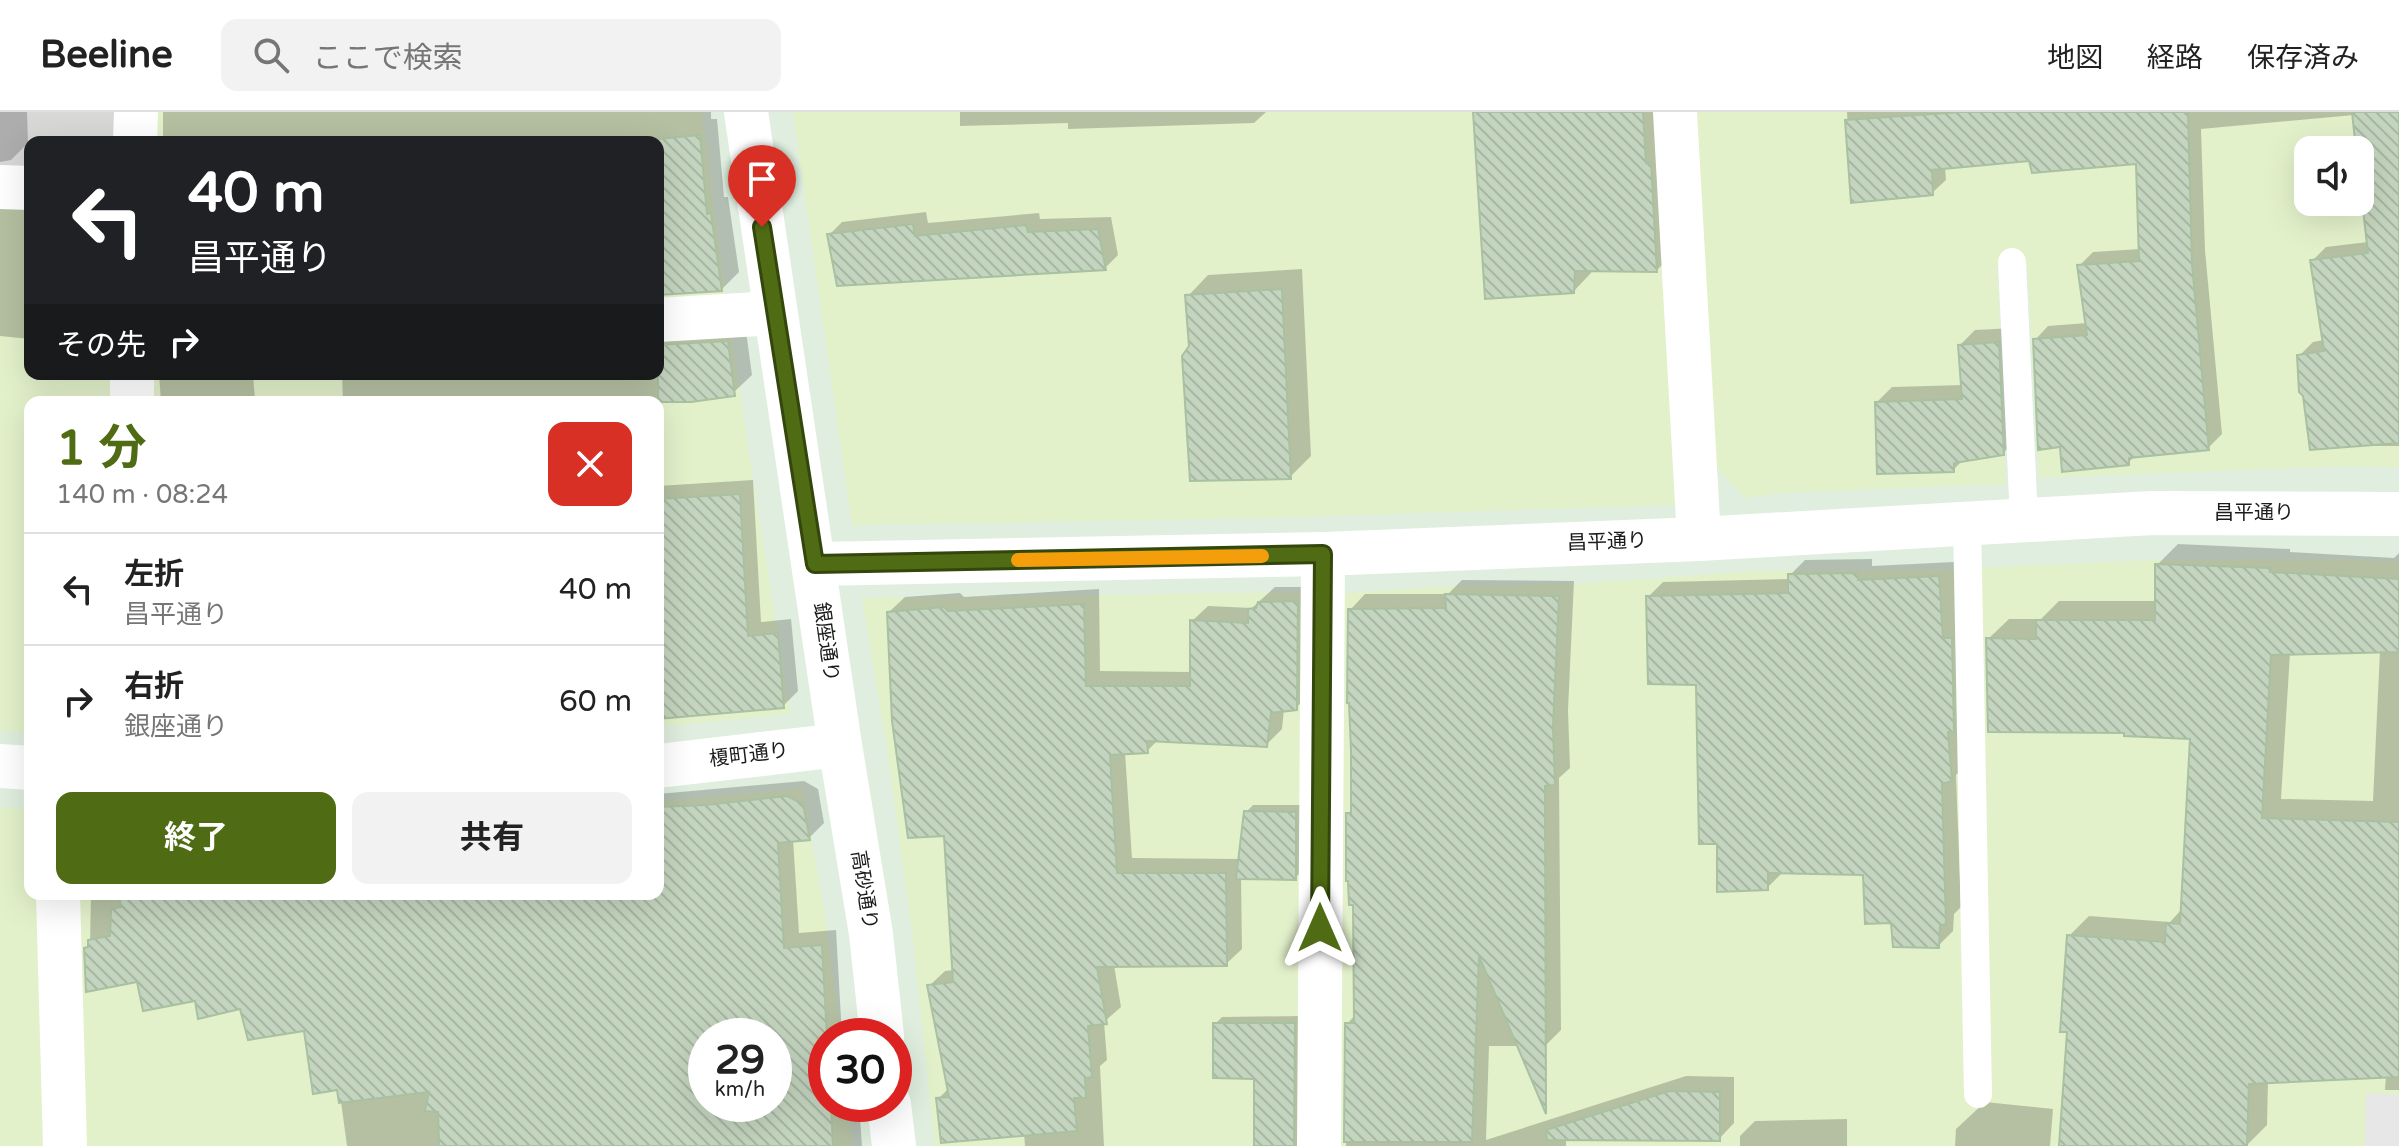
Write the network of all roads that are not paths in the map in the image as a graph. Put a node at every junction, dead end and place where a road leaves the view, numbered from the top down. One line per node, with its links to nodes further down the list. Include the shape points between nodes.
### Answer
1 (136, 112): 4 (street)
2 (746, 112): 8 (street, 銀座通り)
3 (1675, 112): 13 (street)
4 (135, 136)
5 (0, 187): 6 (street)
6 (24, 188)
7 (2012, 262): 11 (lane)
8 (775, 313): 9 (street); 15 (street, 銀座通り)
9 (664, 320)
10 (2399, 514): 11 (street, 昌平通り, via 2152,513)
11 (2024, 520): 12 (street, 昌平通り)
12 (1967, 523): 13 (street, 昌平通り); 22 (lane)
13 (1699, 539): 14 (street, 昌平通り)
14 (1323, 554): 15 (street, 昌平通り); 26 (street)
15 (815, 564): 16 (street, 銀座通り)
16 (840, 745): 17 (street, 榎町通り); 21 (street, 高砂通り)
17 (664, 765)
18 (0, 766): 19 (street)
19 (24, 768)
20 (58, 900): 24 (street)
21 (880, 1018)
22 (1978, 1094)
23 (891, 1122): 25 (street)
24 (65, 1146)
25 (894, 1146)
26 (1319, 1146)

